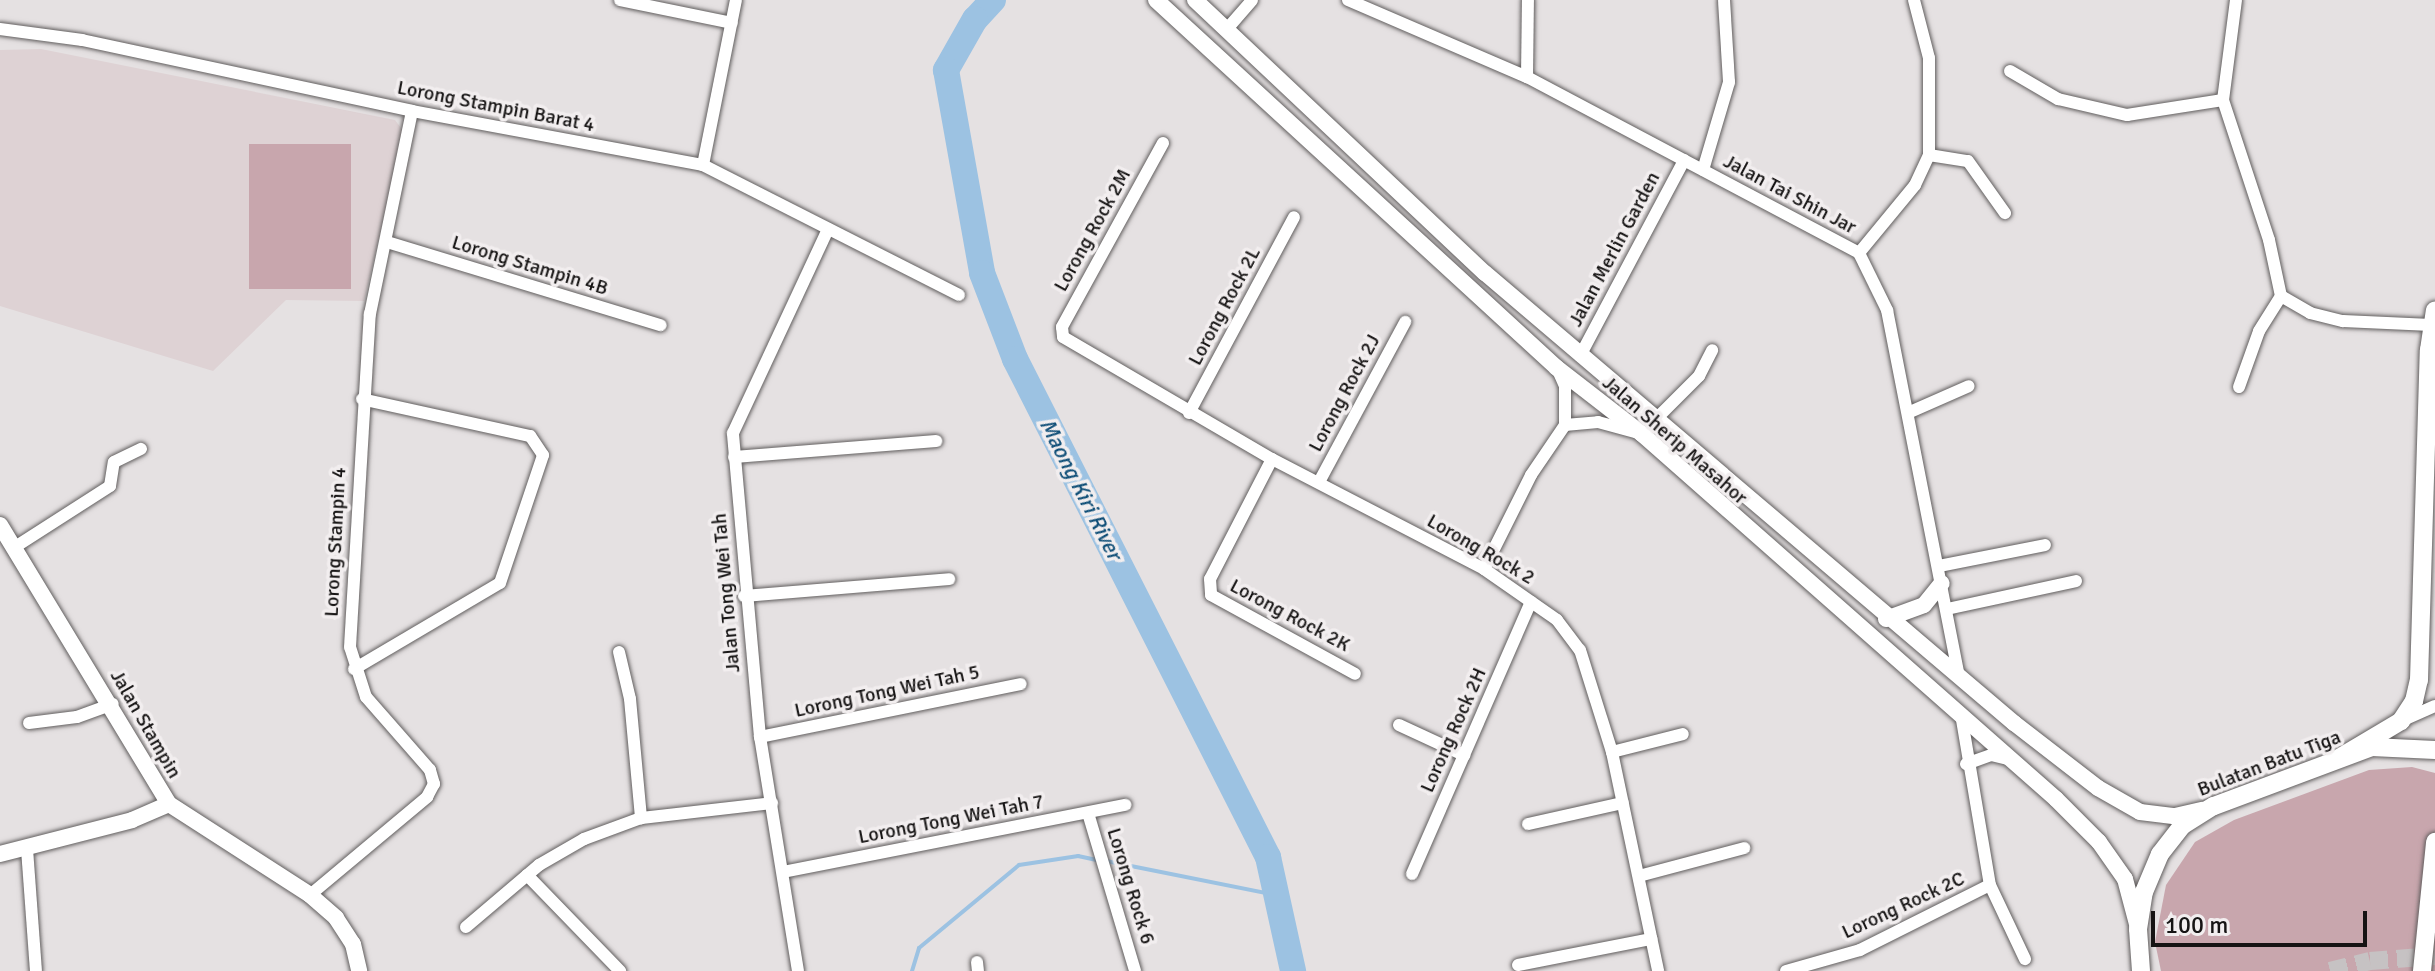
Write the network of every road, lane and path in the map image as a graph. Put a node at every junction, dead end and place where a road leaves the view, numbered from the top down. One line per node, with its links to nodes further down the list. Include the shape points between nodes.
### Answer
1 (620, 0): 11 (street)
2 (736, 0): 11 (street)
3 (1156, 0): 36 (main road, Jalan Sherip Masahor)
4 (1195, 0): 13 (main road, Jalan Sherip Masahor)
5 (1252, 0): 13 (street)
6 (1348, 0): 15 (street, Jalan Tai Shin Jar)
7 (1528, 0): 15 (street)
8 (1724, 0): 22 (street, via 1729,82)
9 (1914, 0): 19 (street, via 1929,58)
10 (2236, 0): 16 (street)
11 (732, 23): 21 (street)
12 (0, 29): 17 (street, Lorong Stampin Barat 4, via 82,40)
13 (1227, 29): 35 (main road, Jalan Sherip Masahor)
14 (2010, 71): 16 (street, via 2058,99 2127,115)
15 (1527, 77): 20 (street, Jalan Tai Shin Jar)
16 (2223, 100): 29 (street, via 2269,240)
17 (412, 111): 21 (street, Lorong Stampin Barat 4); 26 (street, Lorong Stampin 4)
18 (1163, 143): 33 (street, Lorong Rock 2M, via 1062,327)
19 (1929, 155): 23 (street, via 1968,161); 27 (street, via 1915,185)
20 (1684, 160): 22 (street, Jalan Tai Shin Jar); 35 (street, Jalan Merlin Garden)
21 (703, 165): 25 (street, Lorong Stampin Barat 4)
22 (1703, 170): 27 (street, Jalan Tai Shin Jar)
23 (2005, 213)
24 (1294, 217): 41 (street, Lorong Rock 2L)
25 (828, 229): 28 (street, Lorong Stampin Barat 4); 47 (street, Jalan Tong Wei Tah, via 736,418)
26 (387, 242): 32 (street, Lorong Stampin 4B); 39 (street, Lorong Stampin 4, via 370,314)
27 (1859, 253): 40 (street, Jalan Tai Shin Jar, via 1887,310)
28 (959, 295)
29 (2281, 296): 30 (street, via 2310,313 2343,321); 38 (street, via 2259,331)
30 (2433, 318): 69 (main road, via 2422,652 2414,701)
31 (1405, 322): 49 (street, Lorong Rock 2J)
32 (661, 325)
33 (1063, 337): 41 (street, Lorong Rock 2)
34 (1712, 350): 42 (street, via 1699,376)
35 (1580, 356): 42 (main road, Jalan Sherip Masahor); 44 (main road, via 1579,374)
36 (1557, 368): 43 (street, via 1566,397); 44 (main road, Jalan Sherip Masahor)
37 (1969, 386): 40 (street)
38 (2239, 387)
39 (362, 399): 62 (street, Lorong Stampin 4, via 350,647); 62 (street, via 530,436 543,455 500,583)
40 (1910, 412): 54 (street, Jalan Tai Shin Jar)
41 (1189, 413): 48 (street, Lorong Rock 2)
42 (1654, 421): 60 (main road, Jalan Sherip Masahor)
43 (1565, 425): 44 (street, via 1598,422); 53 (street, via 1531,475)
44 (1642, 434): 68 (main road, Jalan Sherip Masahor, via 1807,583)
45 (936, 441): 47 (street)
46 (141, 449): 52 (street, via 114,462 110,486)
47 (734, 457): 57 (street, Jalan Tong Wei Tah)
48 (1272, 459): 49 (street, Lorong Rock 2); 63 (street, Lorong Rock 2K, via 1210,579 1211,595)
49 (1319, 482): 53 (street, Lorong Rock 2)
50 (0, 525): 52 (main road, Jalan Stampin)
51 (2045, 545): 54 (street)
52 (15, 547): 66 (main road, Jalan Stampin)
53 (1484, 569): 58 (street, Lorong Rock 2)
54 (1940, 575): 59 (street, Jalan Tai Shin Jar); 60 (main road, via 1924,605)
55 (949, 579): 57 (street)
56 (2076, 581): 59 (street)
57 (744, 596): 73 (street, Jalan Tong Wei Tah)
58 (1531, 602): 75 (street, Lorong Rock 2, via 1557,620 1580,650); 76 (street, Lorong Rock 2H)
59 (1947, 609): 64 (street, Jalan Tai Shin Jar)
60 (1886, 619): 64 (main road, Jalan Sherip Masahor)
61 (619, 652): 86 (street)
62 (354, 669): 97 (street, Lorong Stampin 4, via 366,697 430,770 434,784 427,797)
63 (1355, 674)
64 (1960, 680): 84 (main road, Jalan Sherip Masahor, via 2098,788 2140,812 2175,816)
65 (1021, 684): 73 (street, Lorong Tong Wei Tah 5)
66 (113, 704): 70 (street, via 77,717); 82 (main road, Jalan Stampin)
67 (2435, 706): 69 (street)
68 (1960, 710): 78 (main road, Jalan Sherip Masahor); 79 (street)
69 (2401, 721): 77 (main road)
70 (29, 723)
71 (1399, 725): 76 (street)
72 (1683, 734): 75 (street)
73 (760, 737): 80 (street, Jalan Tong Wei Tah)
74 (2435, 750): 77 (main road, Bulatan Batu Tiga, via 2386,746)
75 (1612, 752): 81 (street, Lorong Rock 2)
76 (1464, 755): 93 (street, Lorong Rock 2H)
77 (2339, 758): 84 (main road, Bulatan Batu Tiga)
78 (2016, 761): 79 (street, via 1991,755); 99 (main road, Jalan Sherip Masahor, via 2099,842 2125,879)
79 (1966, 764): 96 (street, via 1978,797)
80 (772, 803): 86 (street); 92 (street, Jalan Tong Wei Tah)
81 (1623, 803): 87 (street); 95 (street, Lorong Rock 2)
82 (169, 804): 90 (main road, via 132,820); 97 (main road, Jalan Stampin)
83 (1126, 805): 85 (street, Lorong Tong Wei Tah 7)
84 (2207, 809): 99 (main road, Bulatan Batu Tiga, via 2183,825 2160,854 2144,892)
85 (1088, 813): 92 (street, Lorong Tong Wei Tah 7); 108 (street, Lorong Rock 6)
86 (641, 818): 94 (street, via 584,839)
87 (1528, 824)
88 (2435, 842): 111 (main road, bridge)
89 (1744, 848): 95 (street)
90 (27, 849): 91 (main road); 104 (street)
91 (0, 854)
92 (783, 872): 107 (street, Jalan Tong Wei Tah)
93 (1412, 874)
94 (527, 875): 98 (street); 106 (street)
95 (1639, 876): 100 (street, Lorong Rock 2)
96 (1990, 885): 101 (street); 110 (street, Lorong Rock 2C, via 1860,950)
97 (310, 895): 105 (main road, Jalan Stampin, via 344,931)
98 (466, 927)
99 (2138, 929): 103 (main road, Bulatan Batu Tiga)
100 (1651, 939): 102 (street); 109 (street, Lorong Rock 2)
101 (2025, 959)
102 (1518, 965)
103 (2139, 967)
104 (36, 971)
105 (359, 971)
106 (620, 971)
107 (798, 971)
108 (1135, 971)
109 (1658, 971)
110 (1786, 971)
111 (2422, 971)

